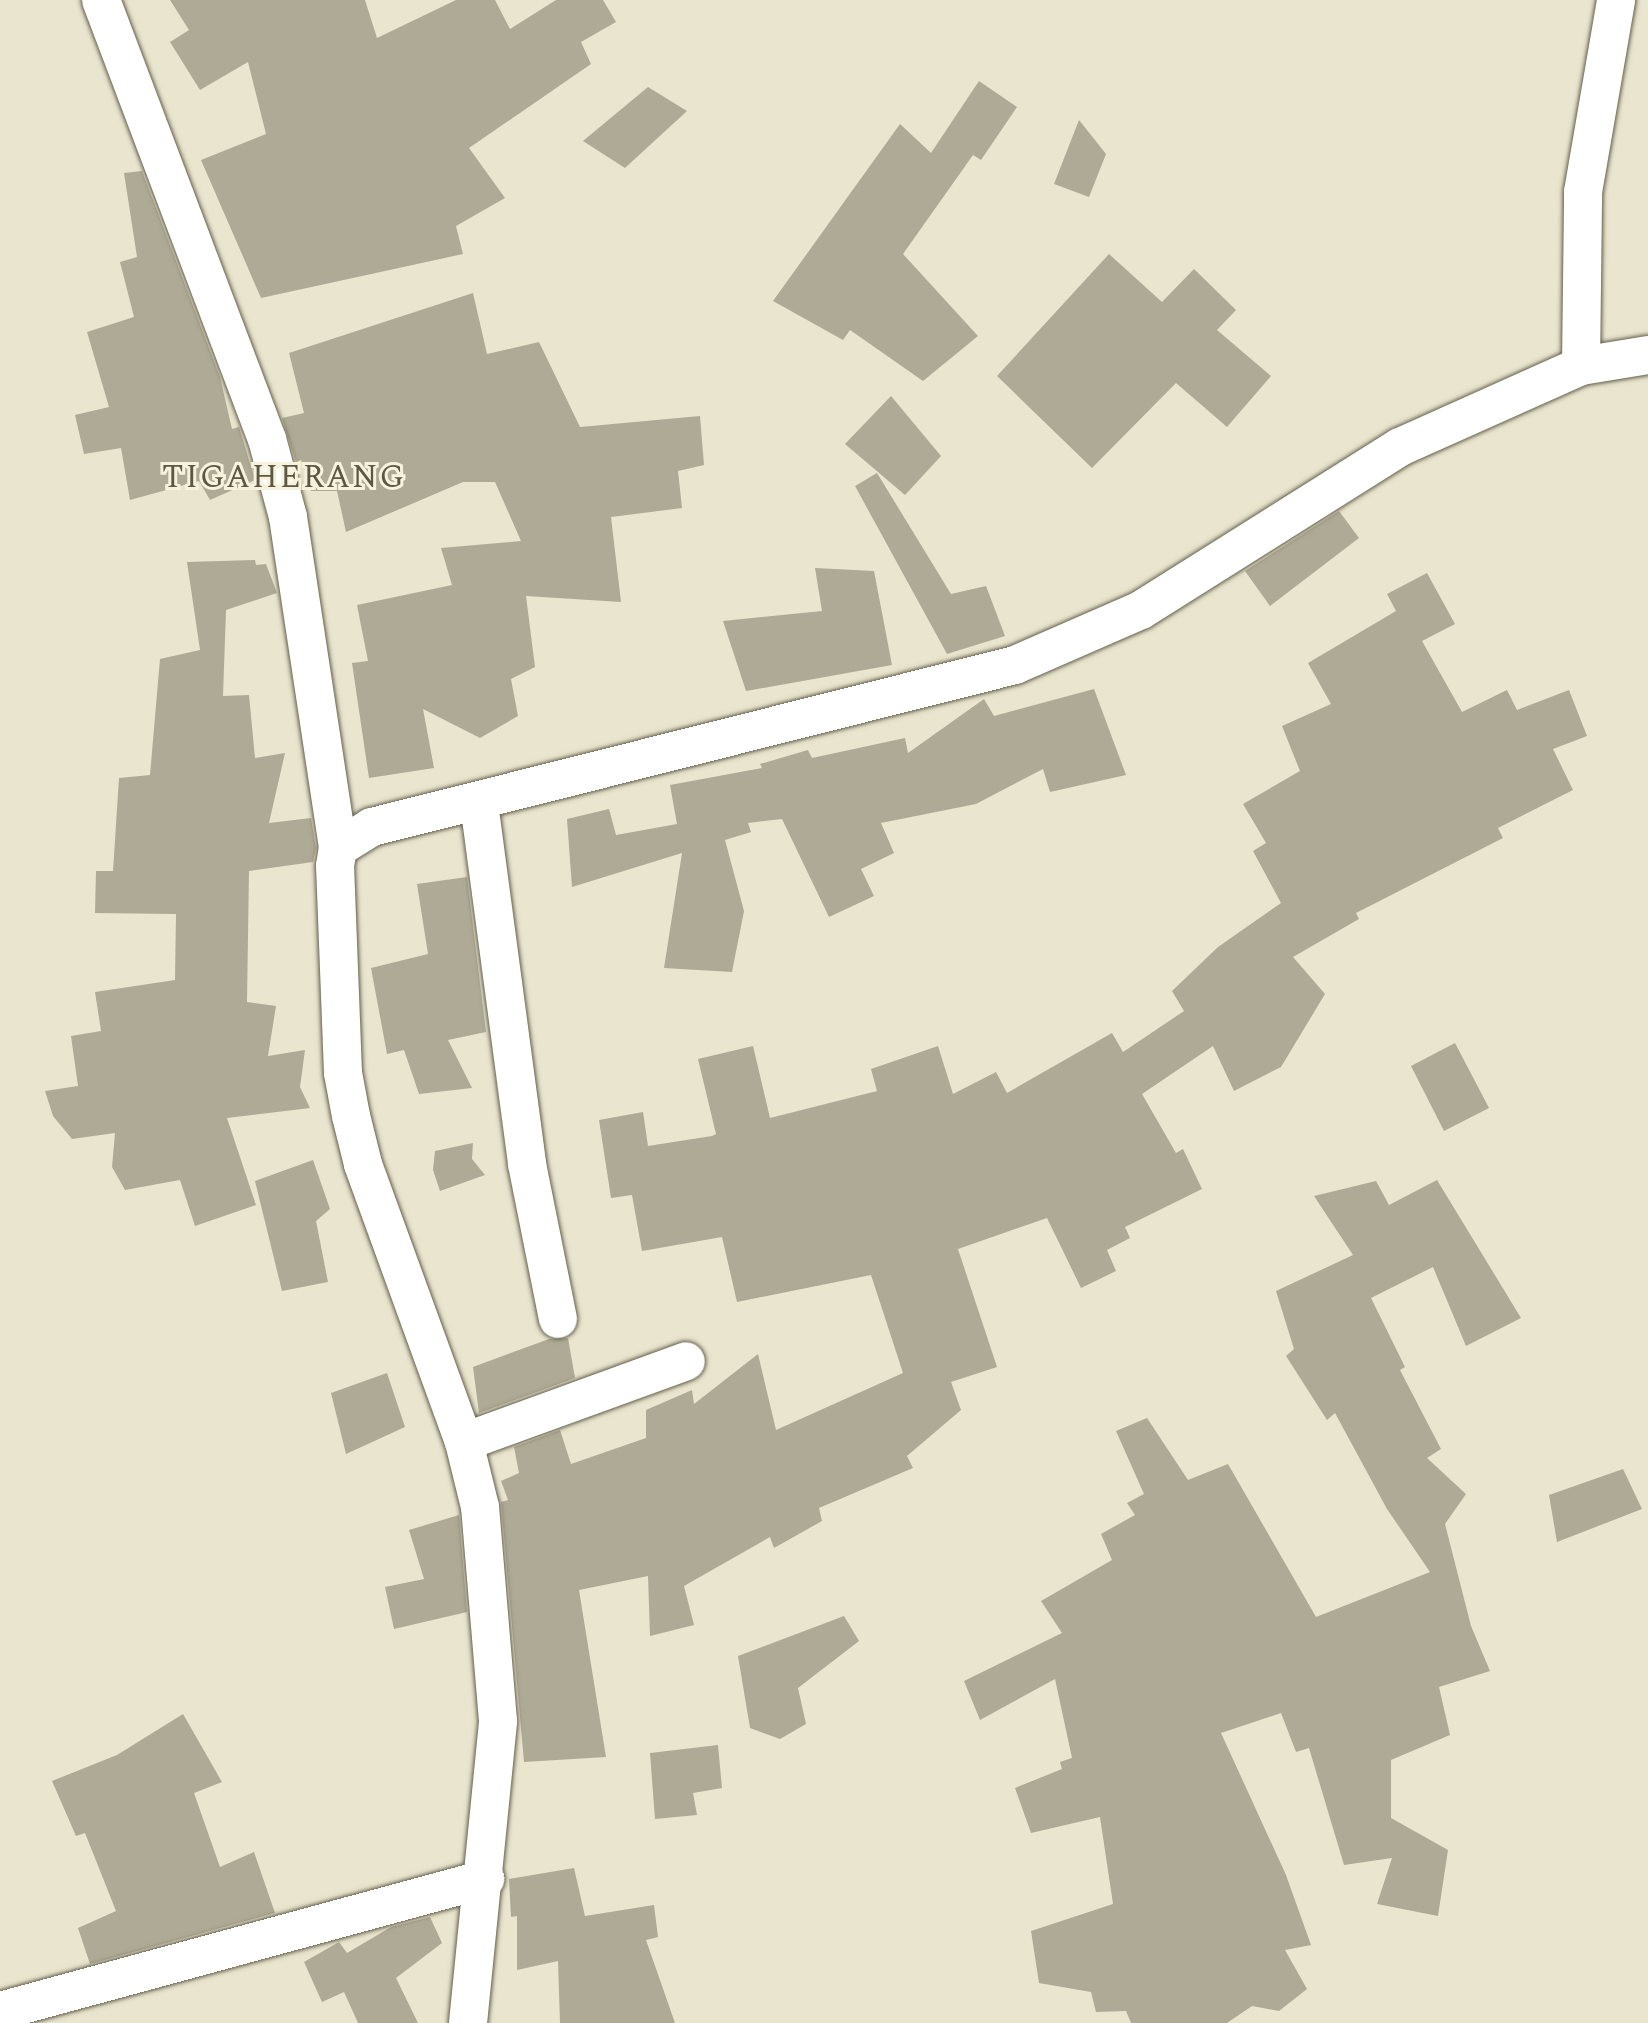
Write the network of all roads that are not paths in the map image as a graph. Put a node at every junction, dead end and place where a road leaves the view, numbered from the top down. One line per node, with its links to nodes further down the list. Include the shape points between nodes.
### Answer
1 (101, 0): 6 (street, via 267,439 288,517)
2 (1616, 0): 4 (street, via 1583,192)
3 (1648, 355): 4 (street)
4 (1581, 366): 5 (street, via 1400,447 1141,610 1015,665)
5 (479, 803): 6 (street, via 372,827); 7 (street, via 529,1178)
6 (338, 848): 9 (street, via 343,1073 351,1116 363,1164)
7 (558, 1319)
8 (686, 1361): 9 (street)
9 (464, 1442): 10 (street, via 480,1507 497,1668 498,1721)
10 (485, 1879): 11 (street); 12 (street)
11 (0, 2011)
12 (468, 2023)

